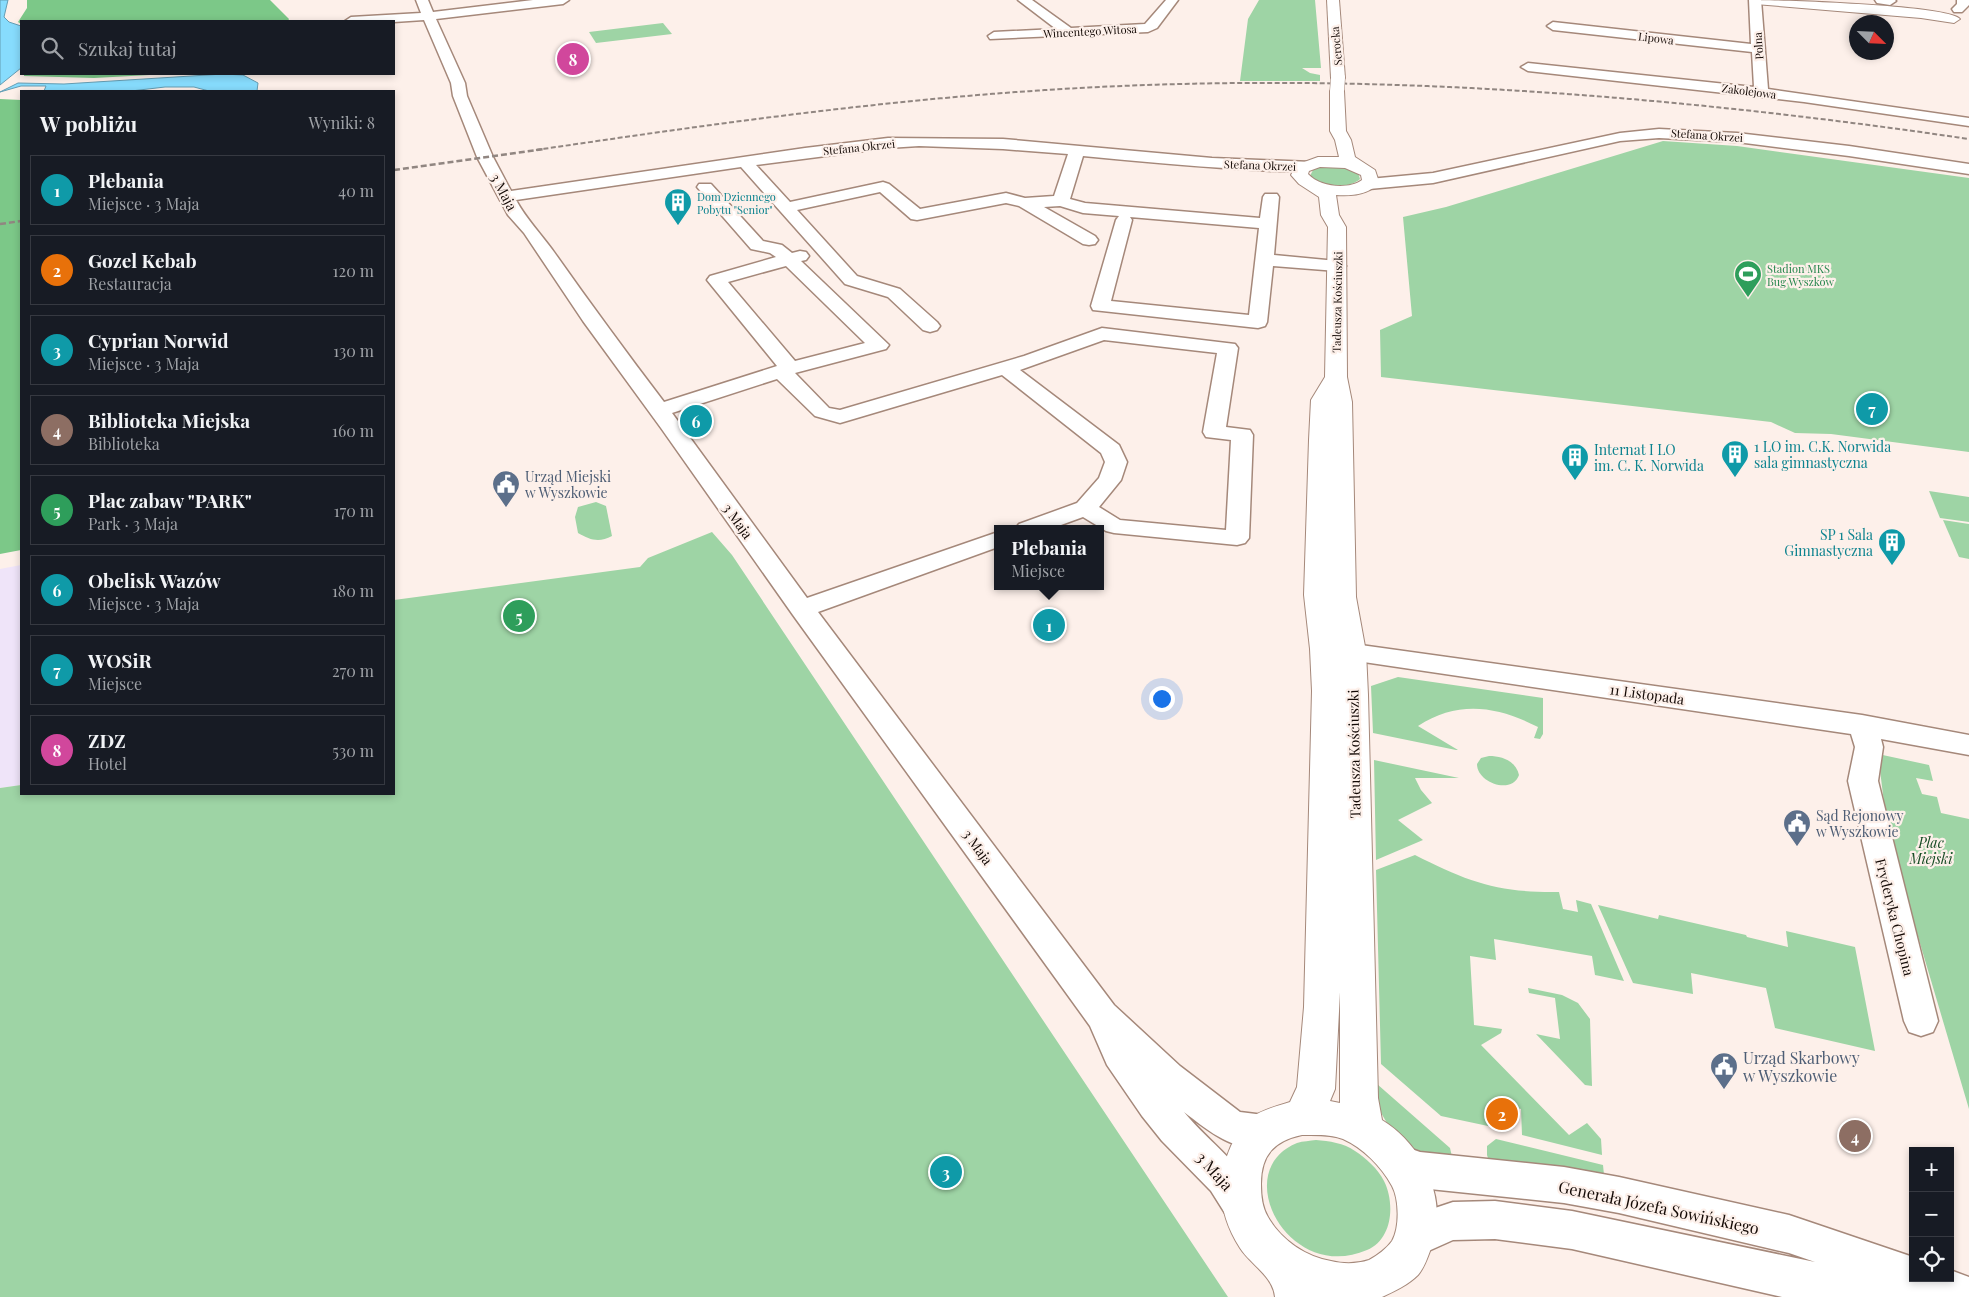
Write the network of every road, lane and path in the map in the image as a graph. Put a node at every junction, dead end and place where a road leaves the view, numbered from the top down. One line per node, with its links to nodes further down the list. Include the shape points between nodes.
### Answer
1 (563, 0): 7 (street)
2 (1024, 0): 12 (street)
3 (1172, 0): 12 (street, Wincentego Witosa, via 1148,28)
4 (1327, 0): 8 (main road, Serocka)
5 (1755, 0): 9 (main road); 14 (street, Polna)
6 (1784, 0): 9 (main road)
7 (426, 7): 10 (street); 26 (street, 3 Maja, via 485,157)
8 (1333, 7): 18 (main road, Serocka, via 1338,56)
9 (1961, 15)
10 (356, 20)
11 (1553, 26): 14 (street, Lipowa)
12 (1068, 32): 13 (street, Wincentego Witosa)
13 (994, 36)
14 (1758, 50): 16 (street, Polna)
15 (1528, 67): 16 (street, Zakolejowa)
16 (1761, 93): 17 (street, Zakolejowa)
17 (1969, 122)
18 (1338, 131): 21 (main road, via 1327,157); 23 (main road, via 1347,159)
19 (1077, 150): 20 (street, Stefana Okrzei, via 1003,144 888,143); 21 (street, Stefana Okrzei, via 1212,163 1285,174); 28 (street)
20 (745, 162): 26 (street, Stefana Okrzei); 30 (street)
21 (1309, 169): 23 (main road, via 1337,162); 25 (main road)
22 (1969, 169): 23 (street, Stefana Okrzei, via 1812,146 1669,132 1620,137 1433,178)
23 (1361, 177): 25 (main road, via 1336,190); 33 (main road, Tadeusza Kościuszki, via 1348,196 1344,217)
24 (705, 187): 36 (street, via 757,245 776,249)
25 (1317, 187): 33 (main road, Tadeusza Kościuszki, via 1327,195 1330,215)
26 (507, 196): 42 (street, 3 Maja, via 516,215)
27 (1271, 197): 32 (street)
28 (1061, 201): 29 (street); 32 (street, via 1083,208)
29 (1025, 203): 30 (street, via 1006,198 917,215 883,187); 34 (street)
30 (784, 208): 35 (street)
31 (1124, 220): 37 (street, via 1100,306 1258,322)
32 (1268, 224): 37 (street)
33 (1337, 226): 38 (main road, Tadeusza Kościuszki)
34 (1089, 240)
35 (822, 248): 36 (street); 39 (street, via 851,280 894,293)
36 (789, 259): 41 (street, via 716,280); 41 (street, via 880,345)
37 (1265, 260): 38 (street)
38 (1337, 266): 47 (main road, Tadeusza Kościuszki, via 1336,378 1322,400 1317,595)
39 (930, 326)
40 (1005, 368): 41 (street, via 840,417 822,412); 43 (street, via 1111,450 1116,462 1110,480); 43 (street, via 1102,334 1228,348 1214,432 1242,435 1237,538 1114,526)
41 (786, 370): 42 (street)
42 (659, 410): 46 (street, 3 Maja)
43 (1085, 508): 44 (street)
44 (1037, 525)
45 (994, 540): 46 (street)
46 (802, 609): 50 (street, 3 Maja)
47 (1338, 651): 48 (street, 11 Listopada); 52 (main road, Tadeusza Kościuszki, via 1326,691 1322,1007 1316,1089); 54 (main road, Tadeusza Kościuszki, via 1359,1098)
48 (1862, 725): 49 (street, 11 Listopada); 51 (street, Fryderyka Chopina, via 1869,747 1863,781)
49 (1969, 745)
50 (1102, 1015): 53 (street, 3 Maja, via 1167,1077 1227,1124); 56 (street, 3 Maja, via 1119,1054 1155,1104 1174,1129 1224,1178)
51 (1921, 1021)
52 (1302, 1117): 53 (main road, via 1281,1122); 54 (main road, via 1323,1117)
53 (1264, 1132): 56 (main road, via 1251,1146 1243,1164 1240,1184)
54 (1366, 1132): 55 (main road, via 1384,1145)
55 (1400, 1163): 57 (main road, via 1413,1188 1418,1213); 58 (street, Generała Józefa Sowińskiego, via 1420,1170 1564,1185 1618,1195 1789,1234)
56 (1242, 1205): 59 (main road, via 1250,1226)
57 (1415, 1238): 61 (main road, via 1406,1257 1391,1272); 63 (street, via 1434,1226 1453,1221 1495,1220 1572,1230 1796,1280)
58 (1909, 1276)
59 (1289, 1280): 61 (main road, via 1303,1275 1325,1283)
60 (1926, 1282): 62 (street, Generała Józefa Sowińskiego)
61 (1365, 1289)
62 (1969, 1296)
63 (1924, 1297)

